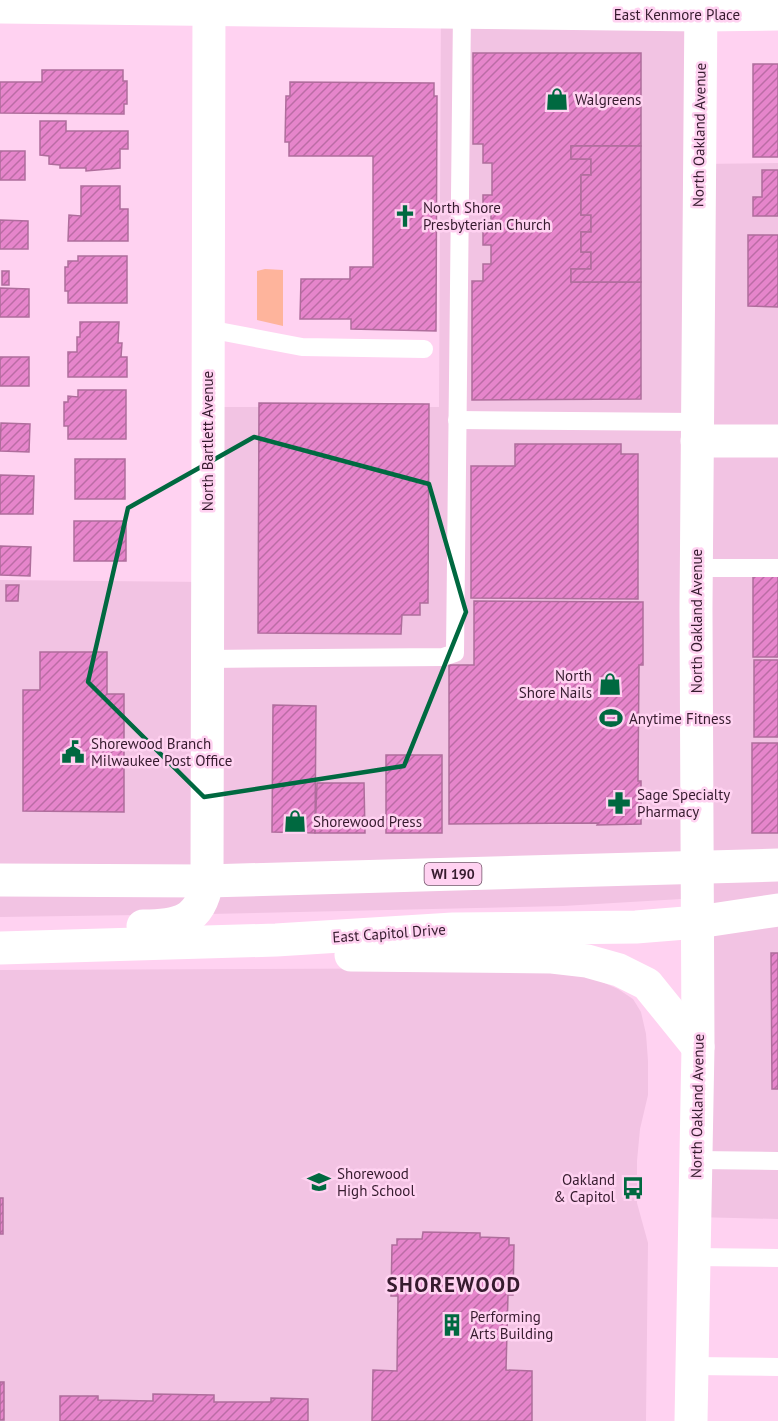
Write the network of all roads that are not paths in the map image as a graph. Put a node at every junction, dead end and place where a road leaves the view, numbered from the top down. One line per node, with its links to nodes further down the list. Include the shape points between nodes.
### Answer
1 (209, 4): 2 (main road, East Kenmore Place); 4 (main road, East Kenmore Place); 6 (main road, North Bartlett Avenue)
2 (0, 7)
3 (701, 8): 4 (main road, East Kenmore Place); 5 (main road, East Kenmore Place); 9 (main road, North Oakland Avenue)
4 (462, 12): 8 (lane)
5 (778, 14)
6 (208, 329): 7 (lane, via 302,347); 13 (main road, North Bartlett Avenue)
7 (424, 349)
8 (457, 420): 9 (lane); 13 (lane, via 455,653 443,657)
9 (697, 431): 10 (main road); 11 (main road, North Oakland Avenue)
10 (778, 441)
11 (696, 568): 12 (lane); 15 (main road, North Oakland Avenue)
12 (778, 568)
13 (207, 659): 17 (main road, North Bartlett Avenue)
14 (778, 865): 15 (main road, WI 190)
15 (698, 866): 17 (main road, WI 190); 19 (main road, North Oakland Avenue)
16 (0, 880): 17 (main road, WI 190)
17 (207, 881): 20 (main road, North Bartlett Avenue, via 199,908 188,919 173,924)
18 (778, 910): 19 (main road, East Capitol Drive)
19 (698, 922): 21 (main road, East Capitol Drive, via 636,927 453,929); 23 (main road, North Oakland Avenue)
20 (0, 928)
21 (276, 940): 22 (main road, East Capitol Drive); 23 (main road, via 333,955 552,957 587,961 619,970 647,984)
22 (0, 948)
23 (698, 1047): 24 (main road, North Oakland Avenue)
24 (696, 1160): 25 (lane); 26 (main road, North Oakland Avenue)
25 (778, 1161)
26 (694, 1257): 27 (lane); 28 (main road, North Oakland Avenue)
27 (778, 1258)
28 (692, 1366): 29 (lane); 30 (main road, North Oakland Avenue)
29 (778, 1367)
30 (691, 1421)

